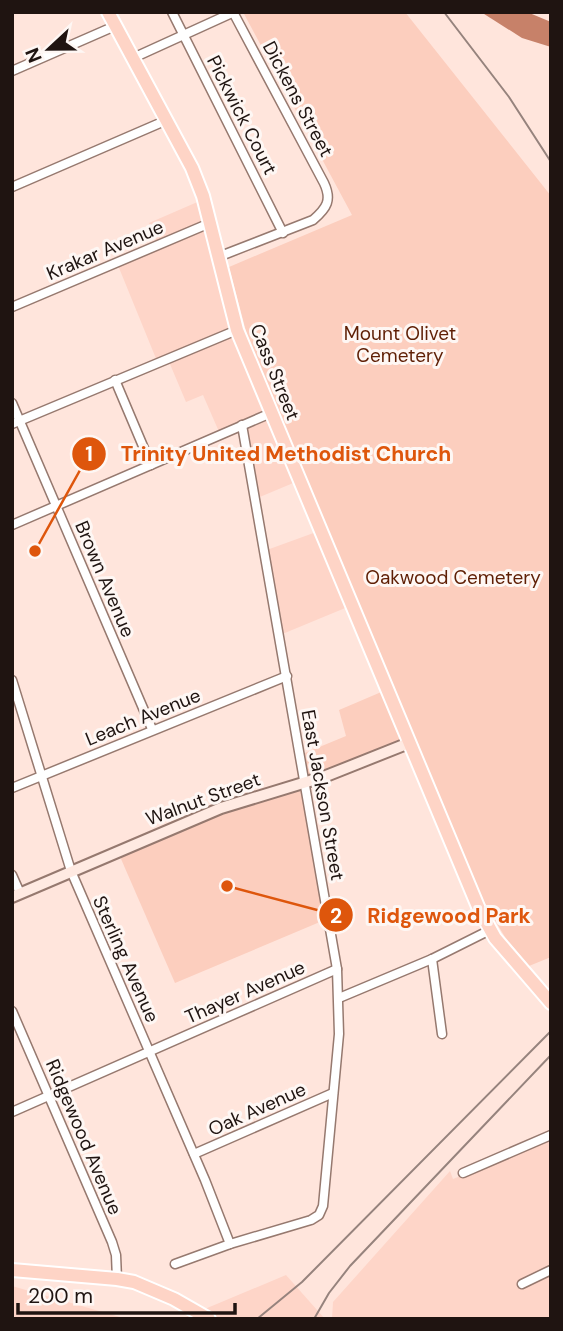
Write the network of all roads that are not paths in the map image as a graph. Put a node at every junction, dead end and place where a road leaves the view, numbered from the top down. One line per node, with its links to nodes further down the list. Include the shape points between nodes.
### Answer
1 (108, 12): 4 (main road, Cass Street)
2 (172, 12): 5 (street, Pickwick Court)
3 (233, 12): 5 (street); 11 (street, Dickens Street, via 328,191 323,211)
4 (116, 26): 6 (main road, Cass Street); 7 (street)
5 (185, 36): 6 (street); 11 (street, Pickwick Court)
6 (133, 58): 8 (main road, Cass Street)
7 (12, 71)
8 (167, 120): 9 (street); 10 (main road, Cass Street, via 192,168)
9 (12, 187)
10 (210, 223): 12 (main road, Cass Street); 13 (street, Krakar Avenue)
11 (284, 233): 12 (street)
12 (218, 257): 14 (main road, Cass Street)
13 (12, 307)
14 (237, 330): 15 (street); 17 (main road, Cass Street)
15 (115, 380): 18 (street); 20 (street)
16 (12, 404): 18 (street, Brown Avenue)
17 (271, 413): 19 (street); 26 (main road, Cass Street)
18 (16, 423): 21 (street, Brown Avenue)
19 (242, 425): 20 (street); 23 (street, East Jackson Street)
20 (151, 465): 21 (street)
21 (56, 507): 22 (street); 25 (street, Brown Avenue)
22 (12, 525)
23 (287, 676): 25 (street, Leach Avenue); 28 (street, East Jackson Street)
24 (12, 681): 27 (street, Sterling Avenue)
25 (152, 729): 27 (street, Leach Avenue)
26 (409, 743): 28 (street, Walnut Street); 33 (main road, Cass Street)
27 (43, 775): 29 (street, Leach Avenue); 30 (street, Sterling Avenue)
28 (304, 782): 30 (street, Walnut Street, via 221,808); 35 (street, East Jackson Street)
29 (12, 788)
30 (71, 872): 32 (street, Walnut Street); 40 (street, Sterling Avenue)
31 (12, 875): 32 (street)
32 (16, 895)
33 (493, 934): 34 (street); 37 (main road, Cass Street)
34 (432, 959): 36 (street); 39 (street)
35 (337, 969): 36 (street, East Jackson Street); 40 (street, Thayer Avenue)
36 (340, 998): 41 (street, East Jackson Street)
37 (551, 1003)
38 (12, 1011): 42 (street, Ridgewood Avenue)
39 (442, 1034)
40 (149, 1051): 42 (street, Thayer Avenue); 45 (street, Sterling Avenue)
41 (333, 1093): 45 (street, Oak Avenue); 47 (street, East Jackson Street, via 319,1215)
42 (49, 1095): 43 (street, Thayer Avenue); 51 (street, Ridgewood Avenue, via 112,1242)
43 (12, 1112)
44 (551, 1135): 46 (street)
45 (194, 1154): 47 (street, Sterling Avenue)
46 (463, 1173)
47 (230, 1244): 48 (street)
48 (175, 1264)
49 (12, 1270): 51 (main road)
50 (551, 1270): 52 (street)
51 (117, 1279): 53 (main road, via 158,1292)
52 (522, 1284)
53 (209, 1319)

